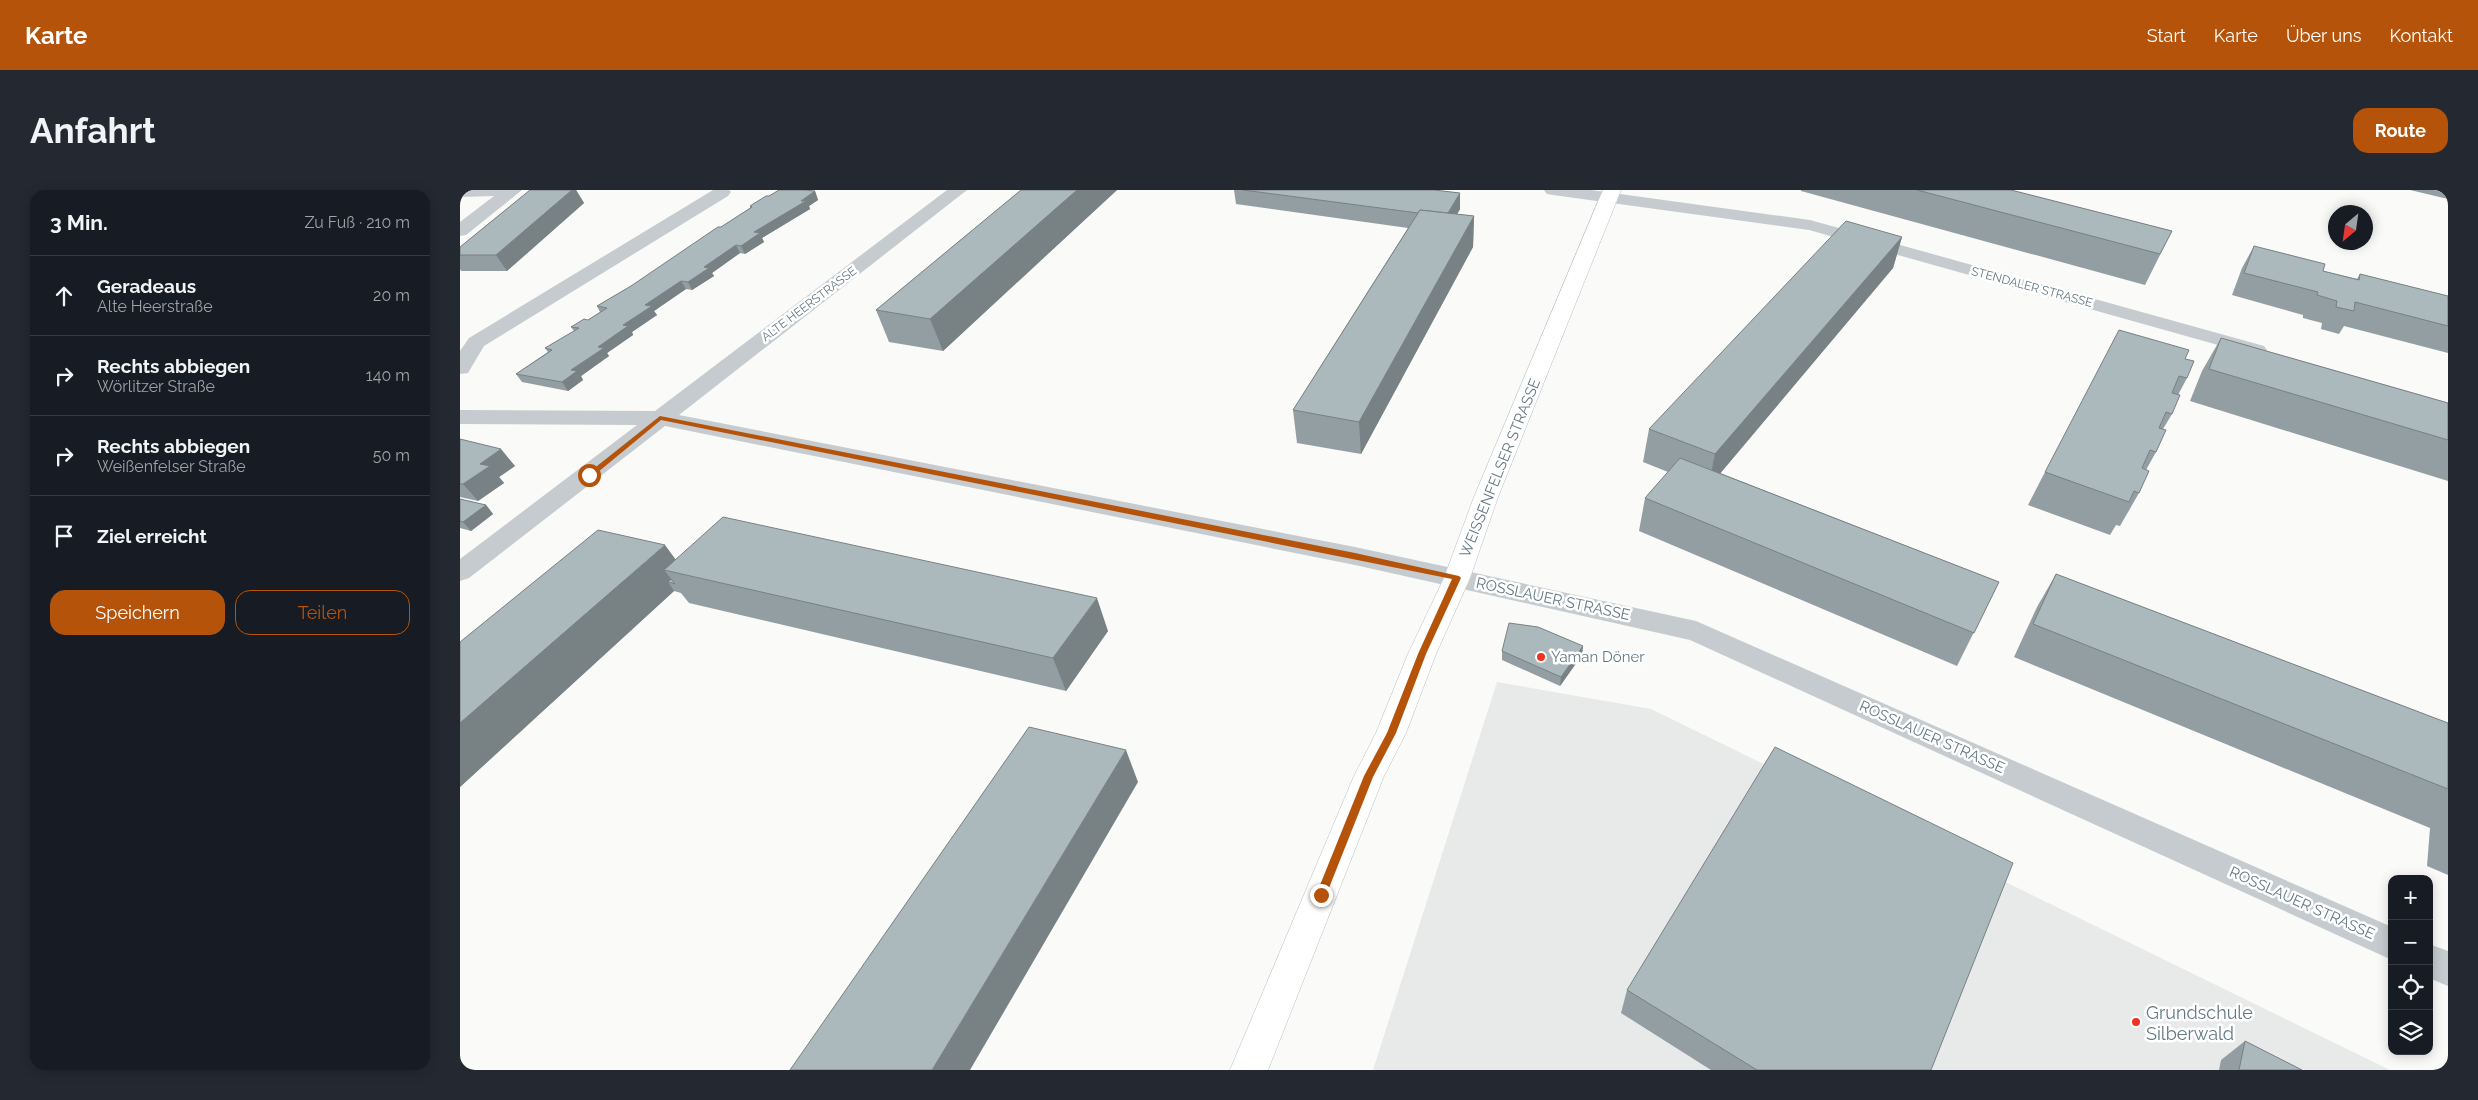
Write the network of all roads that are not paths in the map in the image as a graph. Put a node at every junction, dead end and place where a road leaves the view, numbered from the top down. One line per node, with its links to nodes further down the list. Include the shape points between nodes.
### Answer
1 (958, 190): 11 (street, ALTE HEERSTRASSE)
2 (1553, 190): 6 (street)
3 (512, 191): 4 (street); 7 (street)
4 (460, 192)
5 (722, 192): 9 (street, via 476,342)
6 (1611, 194): 8 (street, STENDALER STRASSE, via 1810,225); 13 (street, WEISSENFELSER STRASSE, via 1486,497)
7 (460, 231)
8 (2277, 356)
9 (460, 368)
10 (460, 417): 11 (street)
11 (660, 418): 12 (street, ALTE HEERSTRASSE); 13 (street, ROSSLAUER STRASSE)
12 (460, 572)
13 (1457, 578): 14 (street, ROSSLAUER STRASSE, via 1696,631); 17 (street, WEISSENFELSER STRASSE, via 1391,733 1369,776)
14 (2388, 942)
15 (2433, 962): 16 (street)
16 (2448, 969)
17 (1249, 1070)

